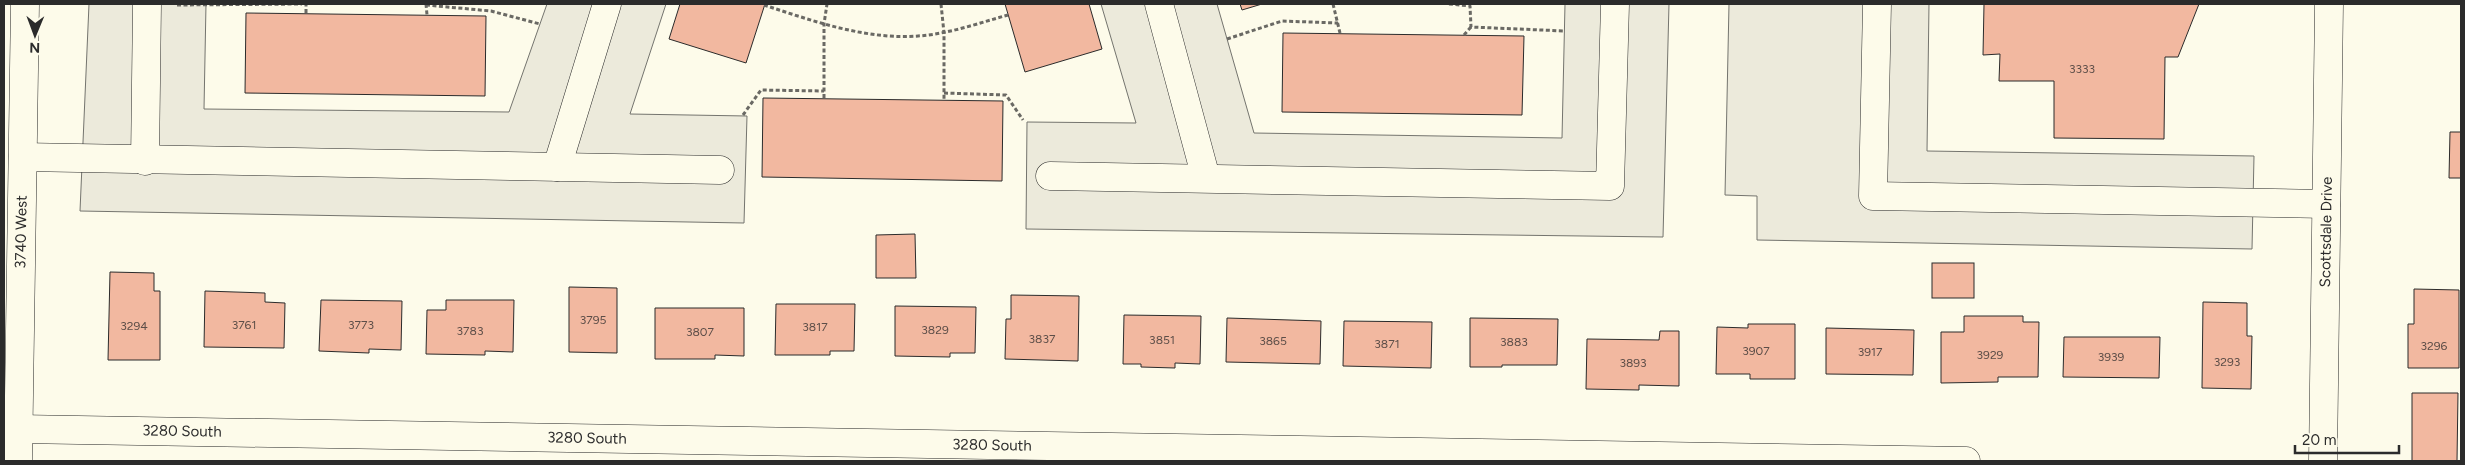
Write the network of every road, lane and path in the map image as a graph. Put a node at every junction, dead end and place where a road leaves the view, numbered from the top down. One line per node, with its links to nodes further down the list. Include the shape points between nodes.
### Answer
1 (25, 4): 35 (street, 3740 West)
2 (148, 4): 36 (street)
3 (302, 4): 15 (path)
4 (306, 4): 17 (path)
5 (426, 4): 18 (path); 21 (path, via 491,11)
6 (607, 4): 37 (street)
7 (827, 4): 22 (path)
8 (941, 4): 25 (path)
9 (1160, 4): 40 (street)
10 (1333, 4): 20 (path)
11 (1449, 4): 23 (path, via 1470,6)
12 (1615, 4): 40 (street, via 1610,186)
13 (1876, 4): 41 (street, via 1873,196)
14 (2329, 4): 41 (street, Scottsdale Drive)
15 (208, 5)
16 (764, 5): 22 (path)
17 (306, 13)
18 (426, 15)
19 (1008, 15): 25 (path)
20 (1338, 23): 26 (path); 28 (path, via 1282,21)
21 (540, 24)
22 (824, 24): 25 (path, via 889,36); 29 (path)
23 (1471, 27): 24 (path); 27 (path)
24 (1565, 31)
25 (944, 33): 30 (path)
26 (1340, 33)
27 (1464, 35)
28 (1227, 39)
29 (824, 91): 31 (path); 33 (path, via 761,90)
30 (944, 93): 32 (path); 34 (path, via 1006,95)
31 (824, 98)
32 (944, 100)
33 (743, 115)
34 (1023, 120)
35 (23, 157): 36 (street); 42 (street, 3740 West)
36 (145, 161): 37 (street)
37 (557, 167): 38 (street)
38 (720, 170)
39 (1050, 176): 40 (street)
40 (1206, 178)
41 (2326, 204): 45 (street, Scottsdale Drive)
42 (19, 429): 43 (street, 3740 West); 44 (street, 3280 South)
43 (18, 461)
44 (1966, 461)
45 (2323, 461)

